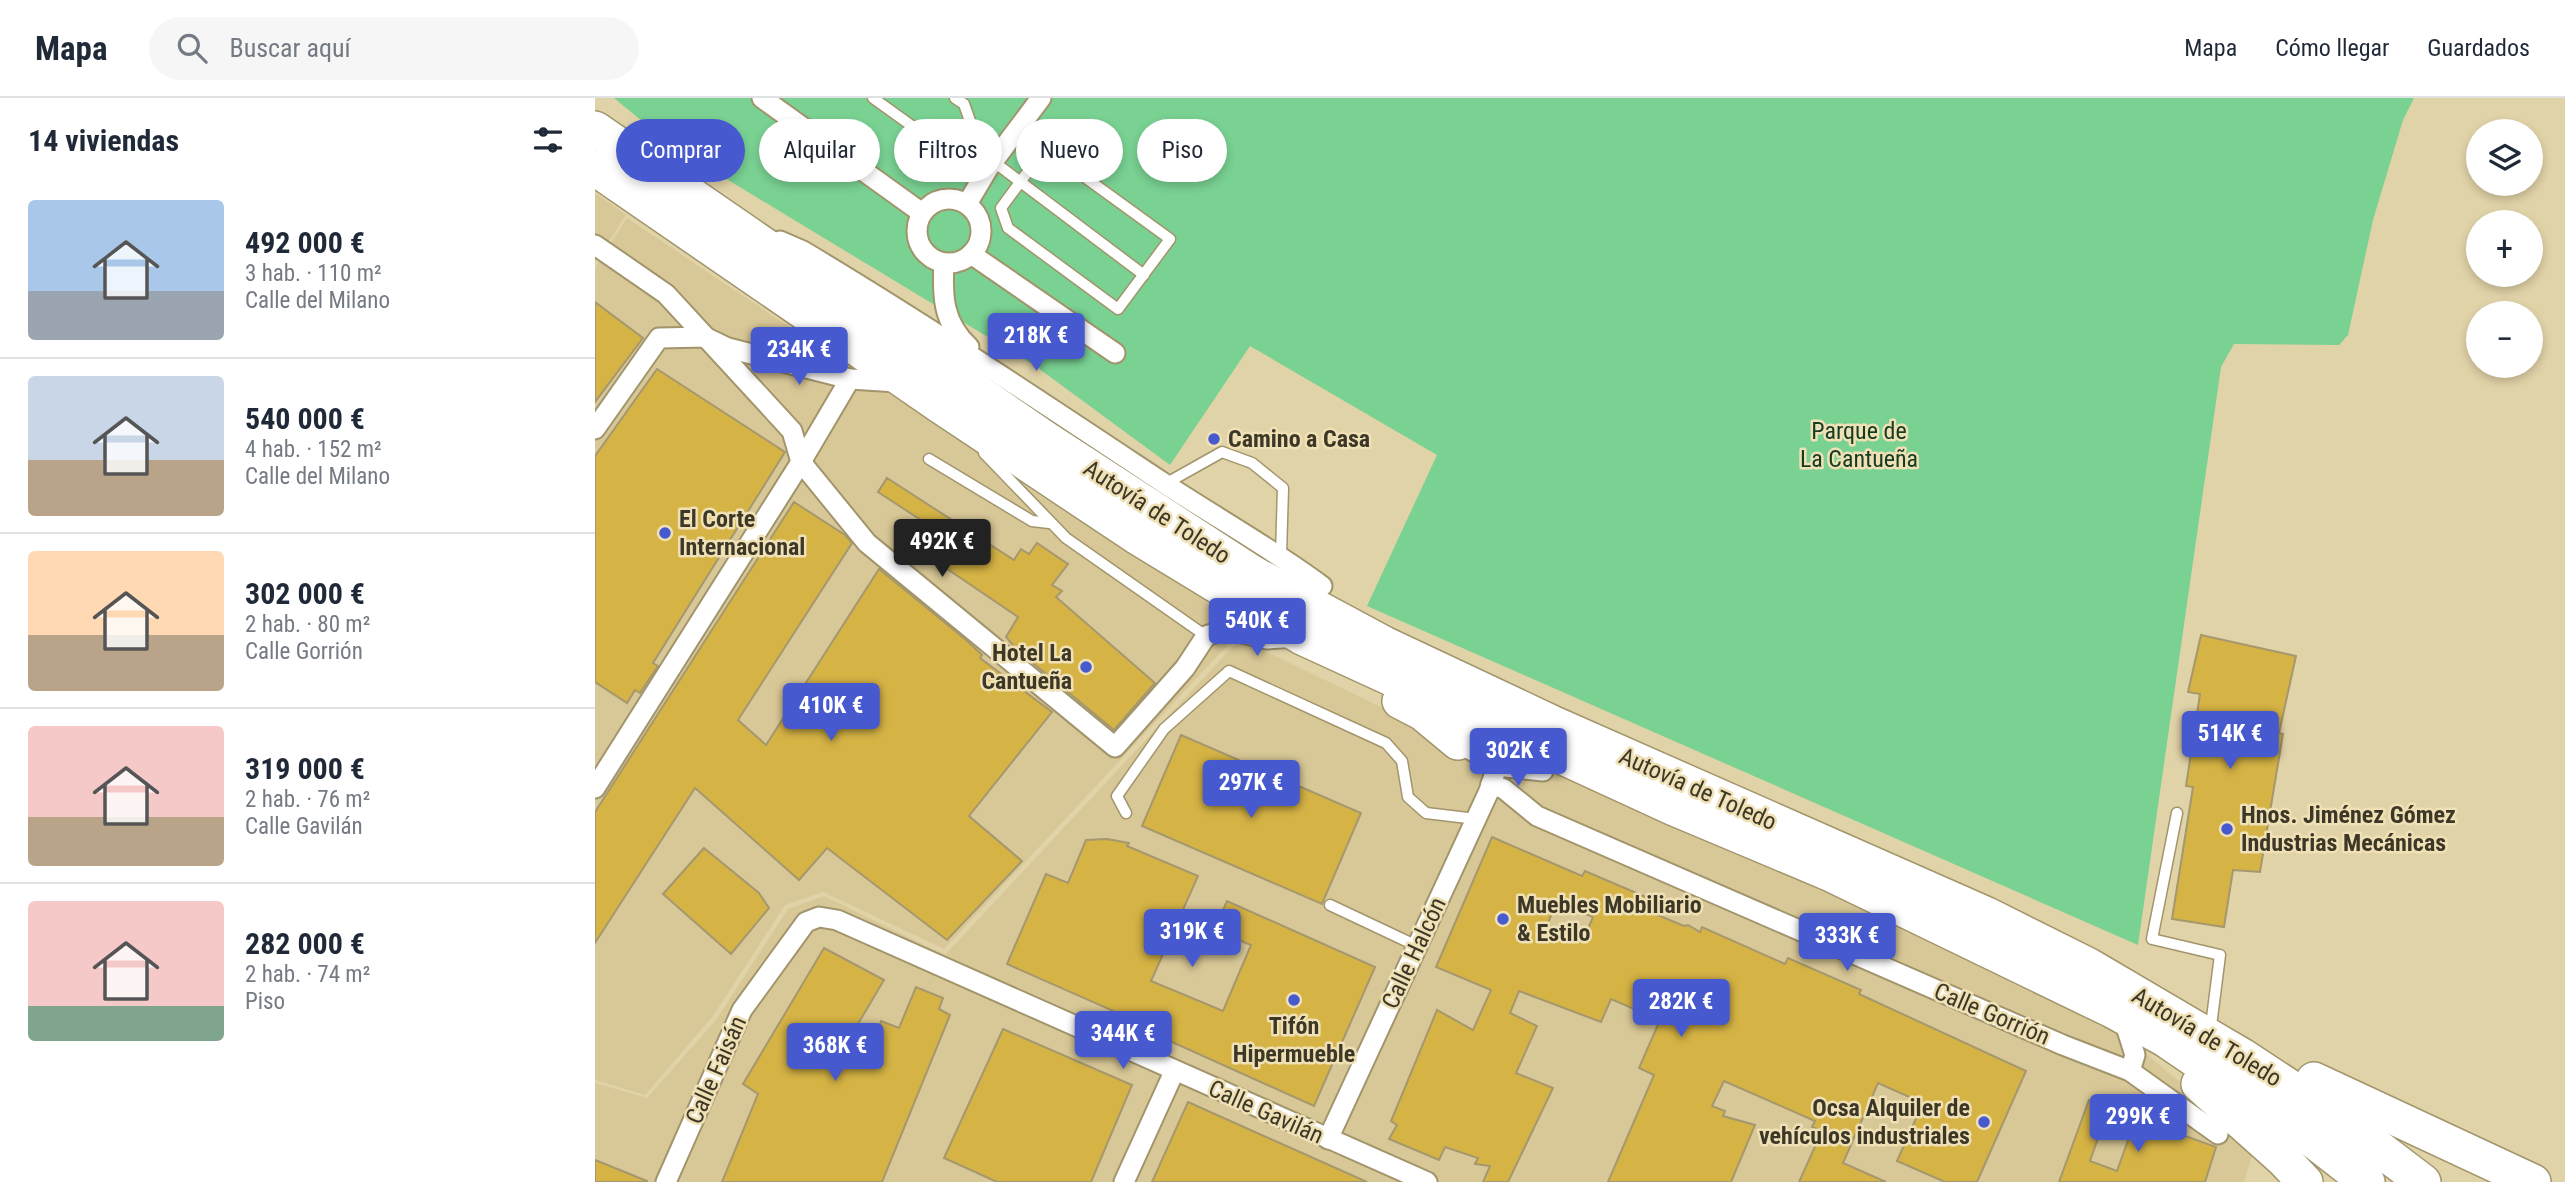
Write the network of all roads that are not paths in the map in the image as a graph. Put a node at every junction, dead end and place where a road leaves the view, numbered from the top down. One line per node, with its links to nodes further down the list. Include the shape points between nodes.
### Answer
1 (762, 98): 17 (street)
2 (873, 98): 6 (lane)
3 (955, 98): 7 (lane, via 964,104)
4 (1041, 98): 9 (street)
5 (595, 108): 14 (highway, via 654,149)
6 (902, 119)
7 (969, 119)
8 (595, 129): 14 (highway, Autovía de Toledo)
9 (1002, 150)
10 (595, 167): 26 (highway, Autovía de Toledo)
11 (981, 182): 15 (street)
12 (1020, 182): 21 (lane); 21 (lane, via 1001,208 1008,228 1118,309)
13 (1091, 182): 21 (lane, via 1170,239)
14 (687, 192): 16 (highway, Autovía de Toledo)
15 (967, 204): 17 (street, via 951,198 935,201); 19 (street, via 980,222 981,234)
16 (719, 213): 24 (street, via 803,251); 37 (highway, Autovía de Toledo, via 1047,440 1252,573 1384,644)
17 (922, 213): 20 (street, via 917,228 919,244 929,257)
18 (595, 245): 22 (street, via 666,295)
19 (971, 254): 20 (street); 23 (street)
20 (944, 263): 24 (street, via 942,294 947,315 957,335)
21 (1144, 275)
22 (705, 337): 25 (street, via 727,348); 28 (street, via 659,338); 30 (street, via 792,431)
23 (1115, 353)
24 (990, 366): 31 (street)
25 (850, 379): 26 (street); 30 (street)
26 (907, 383): 27 (highway, Autovía de Toledo)
27 (941, 406): 32 (lane); 36 (highway, Autovía de Toledo, via 1136,536)
28 (595, 429)
29 (929, 459): 32 (lane, via 1032,521)
30 (801, 462): 35 (street, via 867,542 1115,747 1185,668); 41 (street)
31 (1165, 484): 33 (street); 33 (lane, via 1223,452 1252,463 1283,488)
32 (1049, 523): 35 (lane)
33 (1280, 555): 34 (street)
34 (1322, 586): 37 (highway, via 1390,629 1515,691)
35 (1206, 636): 36 (street, via 1227,629 1267,639)
36 (1311, 642): 38 (highway, via 1343,673 1423,713); 42 (highway, Autovía de Toledo)
37 (1556, 725): 49 (highway, Autovía de Toledo, via 1987,915)
38 (1458, 742): 40 (street, Calle Gorrión)
39 (1543, 771): 40 (street); 42 (highway)
40 (1494, 775): 45 (street, Calle Halcón); 52 (street, Calle Gorrión, via 1537,816)
41 (595, 788)
42 (1672, 807): 50 (highway, Autovía de Toledo, via 1829,873)
43 (1126, 813): 45 (lane, via 1117,796 1164,729 1229,671 1385,743 1402,761 1408,797 1426,813)
44 (2177, 813): 51 (lane, via 2152,939 2220,955)
45 (1476, 819): 48 (street, Calle Halcón)
46 (1330, 905): 48 (lane)
47 (838, 920): 53 (street, Calle Gavilán); 56 (street, Calle Faisán, via 819,917 806,922 743,1010)
48 (1417, 946): 55 (street, Calle Halcón)
49 (2089, 966): 51 (highway); 61 (highway, Autovía de Toledo, via 2242,1056 2352,1128)
50 (2120, 1020): 52 (street, via 2135,1055); 59 (highway, via 2185,1072); 60 (highway, Autovía de Toledo, via 2165,1039)
51 (2211, 1026): 62 (highway, via 2348,1098)
52 (2130, 1071): 54 (street, Calle Gorrión)
53 (1174, 1072): 55 (street, Calle Gavilán); 57 (street)
54 (2218, 1134)
55 (1328, 1139): 58 (street, Calle Gavilán)
56 (666, 1182)
57 (1124, 1182)
58 (1427, 1182)
59 (2305, 1182)
60 (2367, 1182)
61 (2423, 1182)
62 (2533, 1182)

